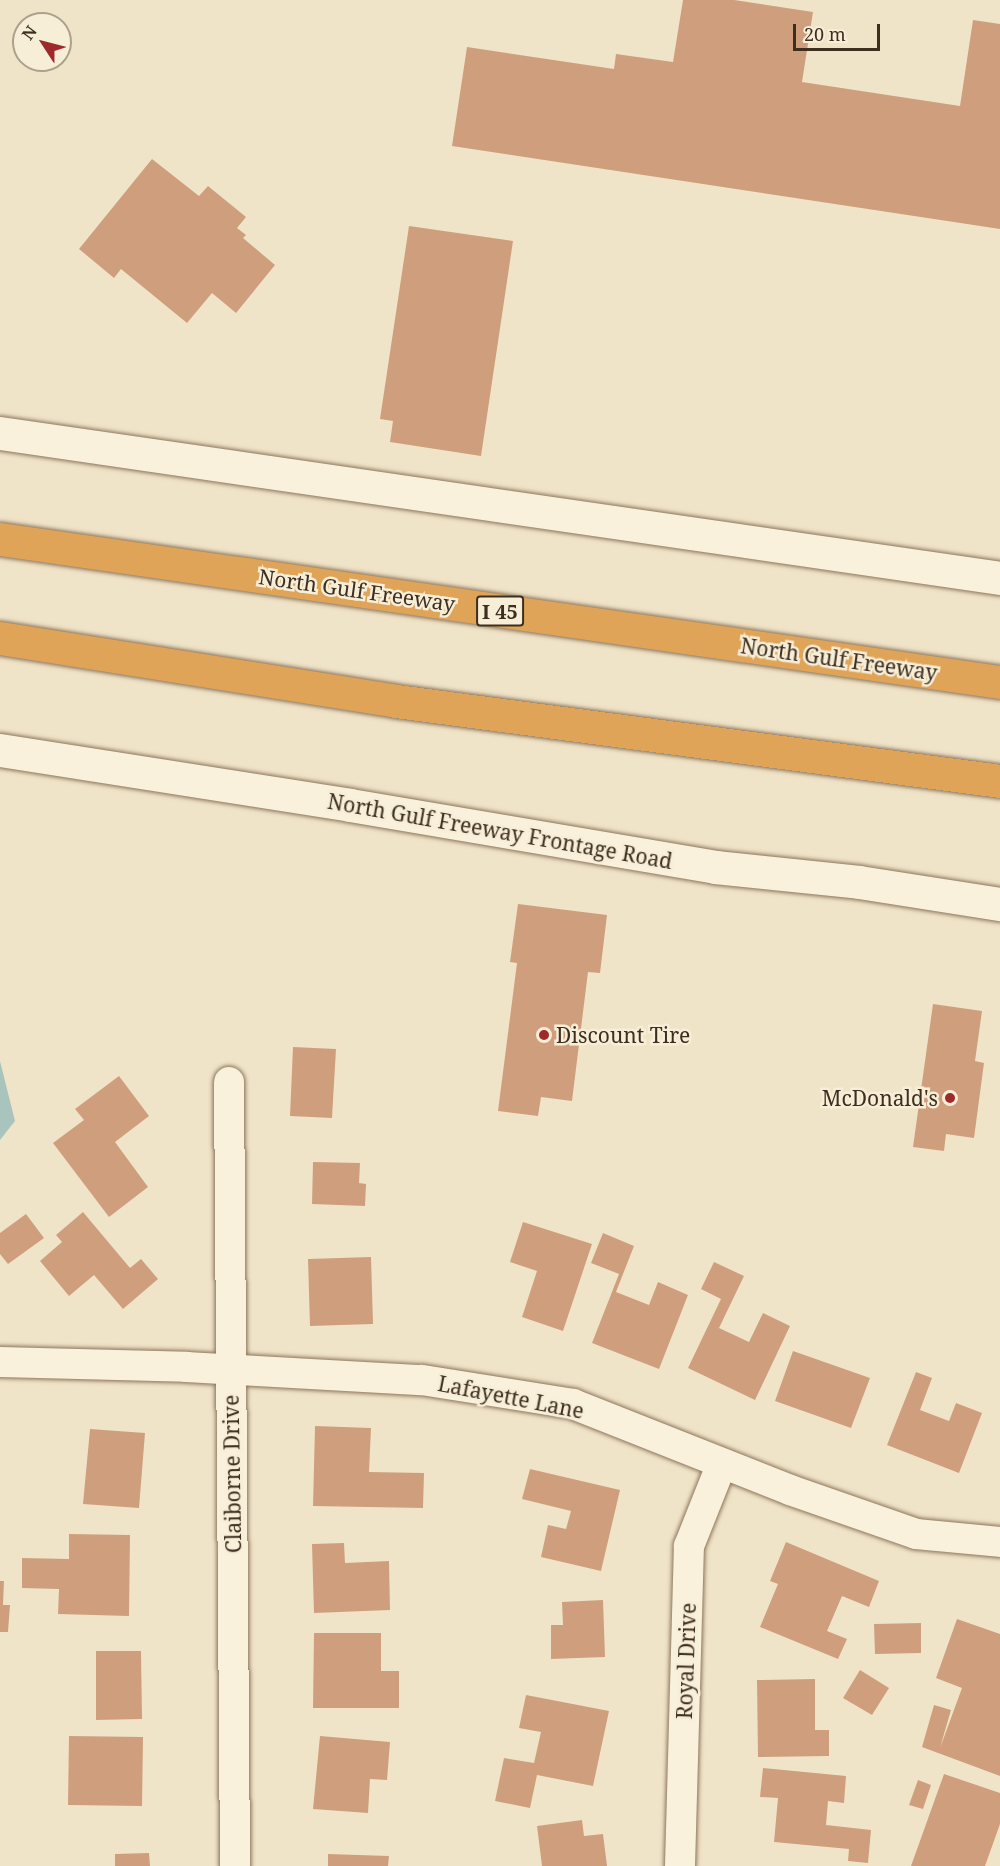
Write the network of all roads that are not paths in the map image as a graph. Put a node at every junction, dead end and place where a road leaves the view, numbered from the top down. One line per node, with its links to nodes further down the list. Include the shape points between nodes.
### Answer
1 (0, 433): 3 (main road)
2 (0, 539): 5 (highway, North Gulf Freeway / I 45)
3 (1000, 578)
4 (0, 638): 7 (highway, via 396,701)
5 (1000, 682)
6 (0, 750): 8 (main road, North Gulf Freeway Frontage Road, via 715,867 859,882)
7 (1000, 781)
8 (1000, 904)
9 (229, 1082): 11 (street, Claiborne Drive)
10 (0, 1362): 11 (street, Lafayette Lane)
11 (231, 1370): 12 (street, Lafayette Lane, via 422,1380 573,1404); 14 (street, Claiborne Drive)
12 (722, 1463): 13 (street, Lafayette Lane, via 916,1534); 15 (street, Royal Drive, via 689,1546)
13 (1000, 1542)
14 (235, 1866)
15 (680, 1866)

